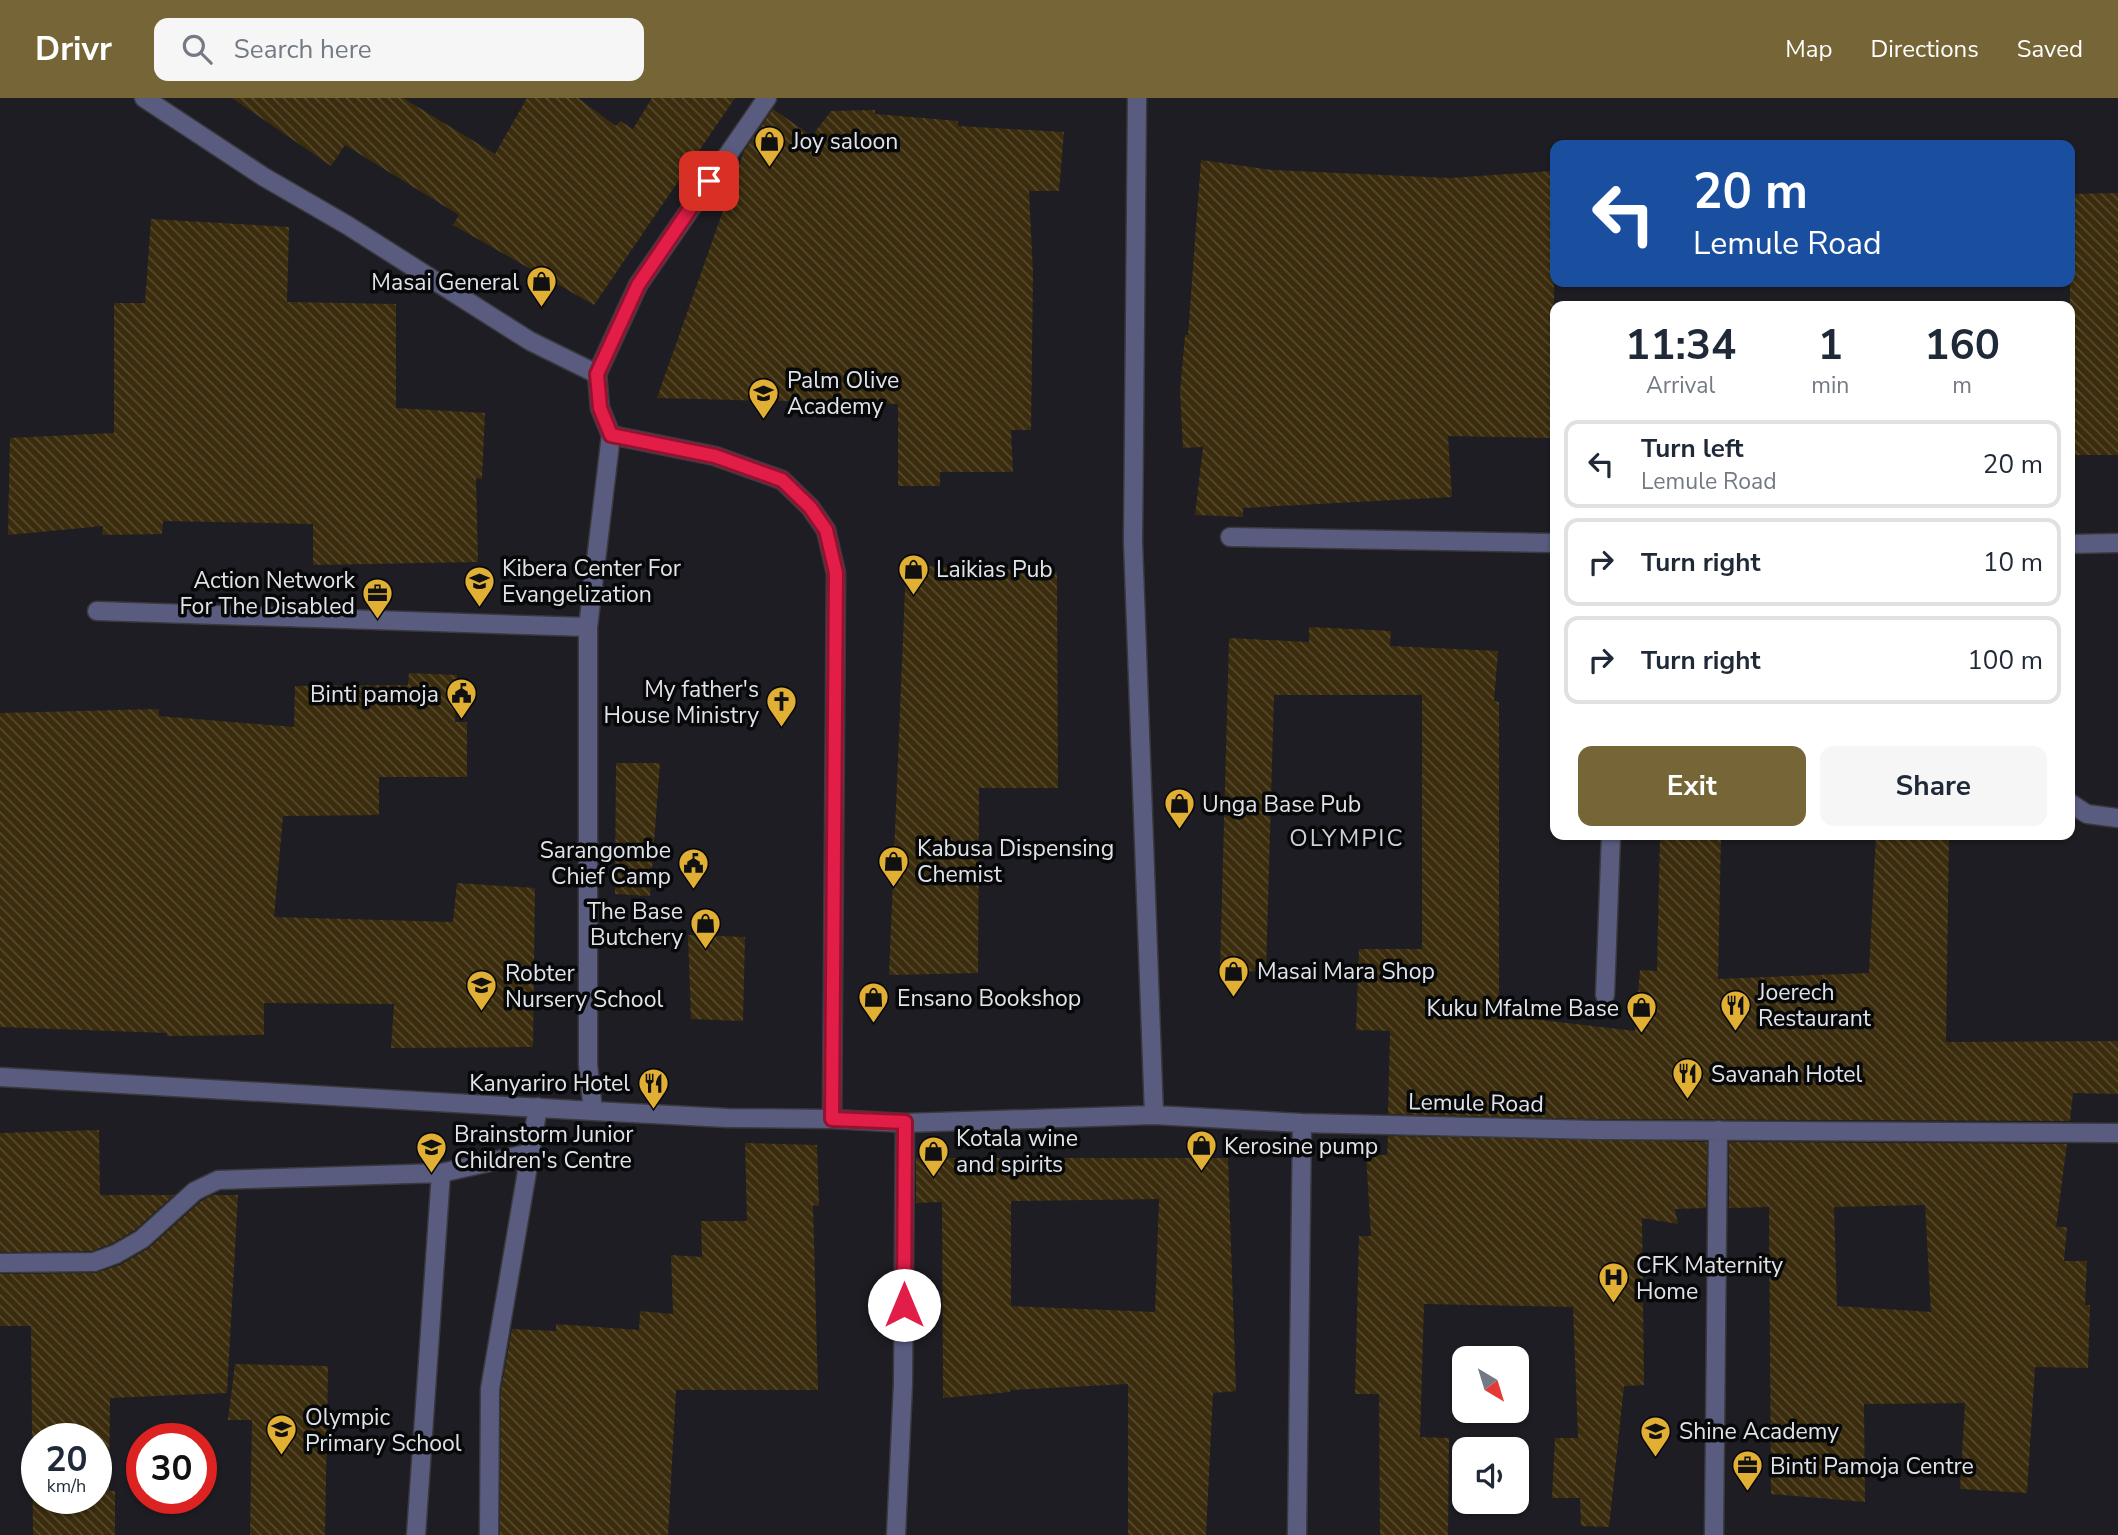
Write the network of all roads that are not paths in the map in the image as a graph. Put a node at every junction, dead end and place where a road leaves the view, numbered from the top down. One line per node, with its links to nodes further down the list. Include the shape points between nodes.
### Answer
1 (144, 98): 4 (street, via 530,341)
2 (767, 98): 4 (street, via 638,285)
3 (1137, 98): 19 (street, via 1133,542)
4 (597, 374): 5 (street, via 600,408)
5 (611, 435): 11 (street); 20 (street, via 715,456 782,480 826,530 836,573)
6 (1230, 537): 8 (street)
7 (2118, 542): 9 (street)
8 (1550, 543)
9 (2075, 544)
10 (97, 611): 11 (street)
11 (588, 627): 18 (street, via 588,1051)
12 (2075, 806): 13 (street, via 2087,814)
13 (2118, 818)
14 (1611, 840): 15 (street)
15 (1605, 995)
16 (0, 1077): 17 (street, Lemule Road)
17 (538, 1107): 18 (street, Lemule Road); 25 (street)
18 (593, 1111): 20 (street, Lemule Road)
19 (1154, 1115): 21 (street, Lemule Road); 22 (street, Lemule Road)
20 (832, 1119): 21 (street, Lemule Road)
21 (905, 1122): 30 (street, via 903,1384)
22 (1301, 1123): 23 (street, Lemule Road); 31 (street)
23 (1718, 1130): 24 (street, Lemule Road); 32 (street)
24 (2118, 1133)
25 (530, 1153): 26 (street); 29 (street, via 490,1389)
26 (441, 1173): 27 (street, via 218,1180 195,1191 142,1239 116,1254 94,1262); 28 (street)
27 (0, 1263)
28 (416, 1535)
29 (489, 1535)
30 (896, 1535)
31 (1297, 1535)
32 (1714, 1535)

